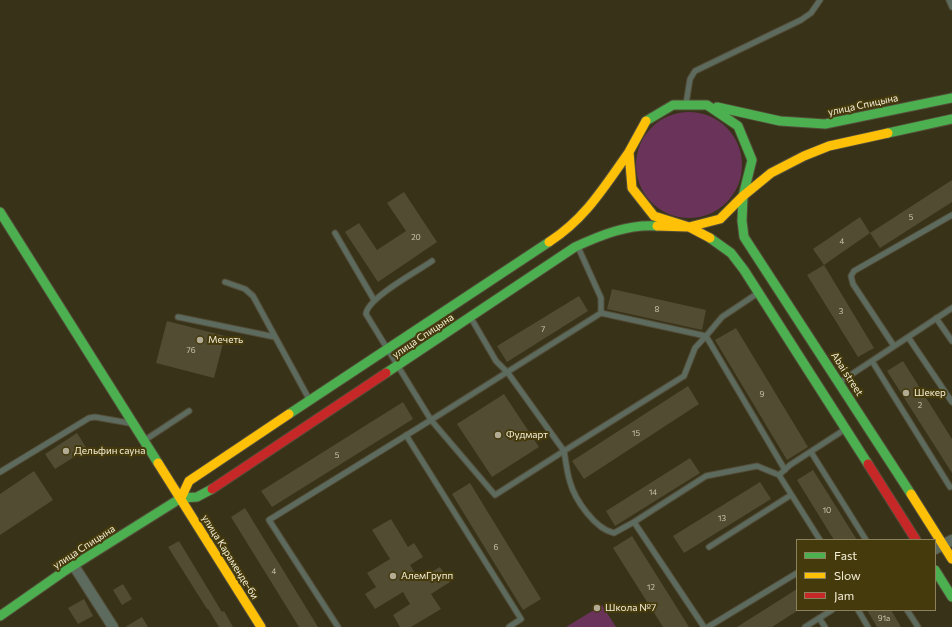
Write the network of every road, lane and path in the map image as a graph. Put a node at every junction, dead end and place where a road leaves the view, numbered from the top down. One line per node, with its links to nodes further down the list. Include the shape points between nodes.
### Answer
1 (820, 0): 5 (lane, via 801,20 695,71 690,80)
2 (949, 0): 3 (lane)
3 (952, 7)
4 (952, 98): 6 (street, улица Спицына, via 825,124 780,121)
5 (686, 105): 6 (street); 8 (street, via 673,105 644,122)
6 (707, 105): 9 (street, via 738,126 752,160)
7 (952, 119): 9 (street, via 829,146 771,173)
8 (629, 152): 12 (street, via 632,188 654,216); 29 (street, улица Спицына, via 586,211 563,233)
9 (743, 196): 12 (street, via 720,219); 33 (street, Abai street, via 744,237)
10 (0, 212): 38 (street, улица Караменде-би)
11 (952, 215): 28 (lane, via 854,271 851,276 853,284)
12 (689, 227): 14 (street, улица Спицына, via 641,225 604,234); 17 (street, via 731,253)
13 (335, 233): 18 (lane)
14 (578, 246): 20 (lane, via 601,298); 22 (street, улица Спицына)
15 (432, 262): 18 (lane)
16 (225, 282): 25 (lane, via 245,289 254,296)
17 (758, 293): 24 (lane, via 722,317); 39 (street)
18 (374, 300): 29 (lane, via 366,314)
19 (952, 308): 23 (lane)
20 (601, 313): 24 (lane); 32 (lane)
21 (178, 316): 25 (lane)
22 (470, 317): 31 (street, улица Спицына); 32 (lane, via 496,361)
23 (936, 318): 26 (lane); 27 (lane)
24 (706, 336): 42 (lane, via 695,348 684,376); 44 (lane)
25 (275, 337): 34 (lane)
26 (908, 337): 28 (lane); 35 (lane)
27 (952, 342)
28 (894, 346): 30 (lane)
29 (387, 348): 31 (lane); 34 (street, улица Спицына)
30 (872, 361): 33 (lane); 47 (lane)
31 (398, 366): 37 (lane); 49 (street, улица Спицына, via 203,494)
32 (508, 373): 37 (lane); 42 (lane)
33 (840, 383): 54 (street, Abai street)
34 (309, 400): 49 (street, улица Спицына, via 189,481)
35 (952, 402)
36 (189, 411): 41 (lane)
37 (430, 420): 40 (lane); 42 (lane, via 495,495)
38 (134, 424): 41 (street, улица Караменде-би); 45 (lane, via 89,418)
39 (846, 429): 43 (lane); 53 (street)
40 (406, 435): 68 (lane, via 269,520); 69 (lane, via 521,619)
41 (144, 441): 49 (street, улица Караменде-би)
42 (564, 451): 50 (lane, via 570,484 584,510 593,520 614,533)
43 (811, 452): 44 (lane); 52 (lane)
44 (785, 470): 46 (lane)
45 (0, 472)
46 (779, 475): 48 (lane); 50 (lane, via 757,466 706,476)
47 (950, 487)
48 (791, 495): 51 (lane); 55 (lane)
49 (181, 498): 57 (street, улица Спицына); 67 (street, улица Караменде-би)
50 (634, 522): 70 (lane)
51 (819, 539)
52 (865, 539)
53 (915, 539)
54 (943, 545): 56 (street, Abai street)
55 (709, 547)
56 (952, 559)
57 (74, 566): 64 (street, улица Спицына); 66 (street)
58 (936, 572): 60 (street)
59 (796, 574): 71 (lane)
60 (952, 597)
61 (830, 611): 65 (lane)
62 (859, 611): 74 (lane)
63 (908, 611): 75 (lane)
64 (0, 616)
65 (819, 618): 72 (lane); 73 (lane)
66 (113, 627)
67 (261, 627)
68 (338, 627)
69 (509, 627)
70 (704, 627)
71 (708, 627)
72 (805, 627)
73 (825, 627)
74 (868, 627)
75 (918, 627)

